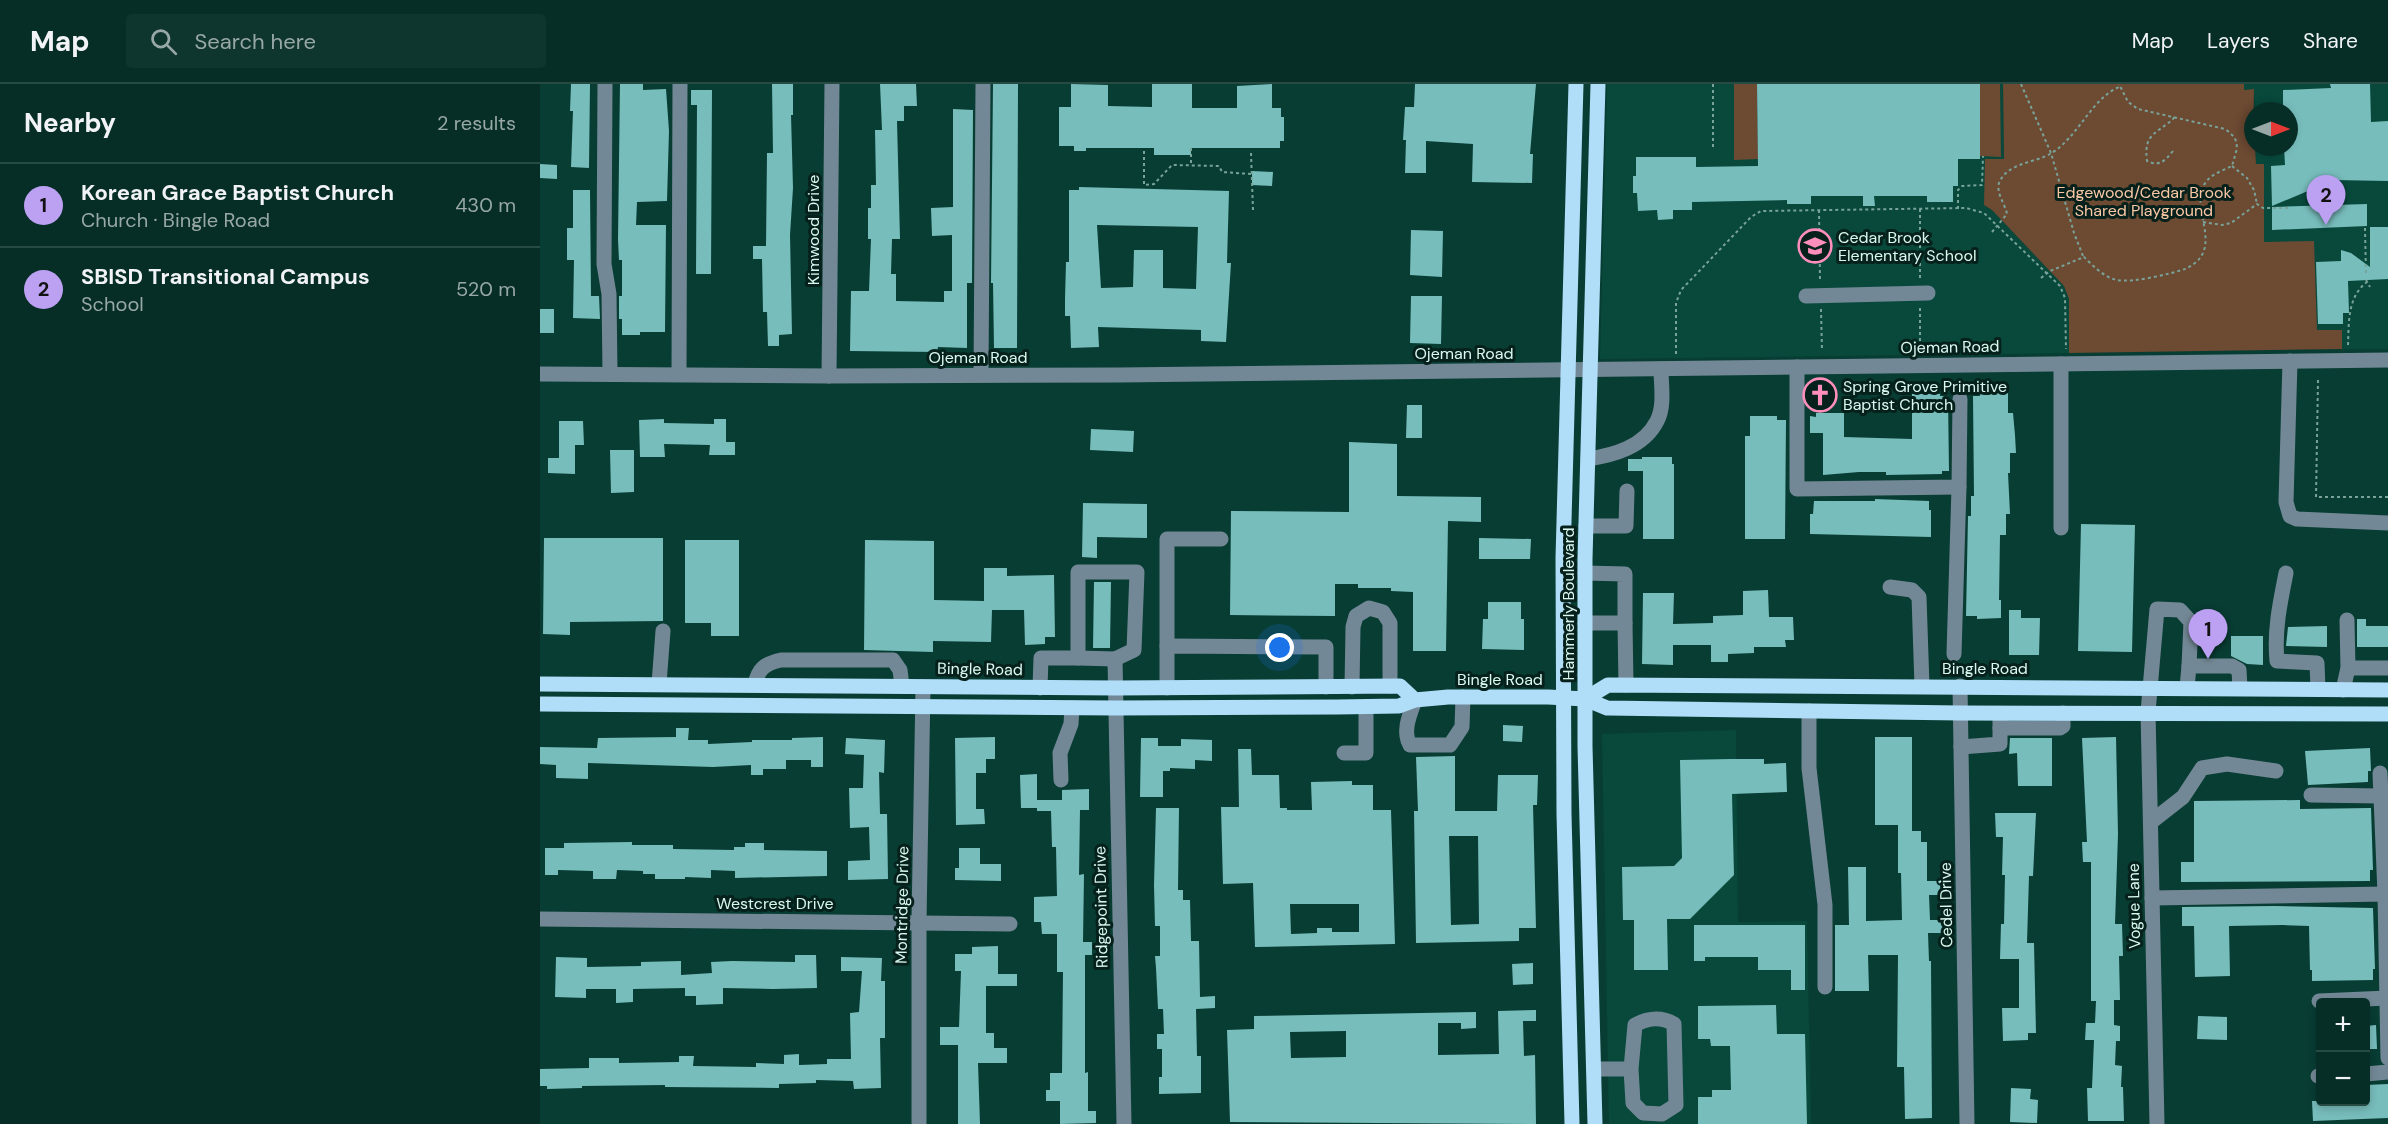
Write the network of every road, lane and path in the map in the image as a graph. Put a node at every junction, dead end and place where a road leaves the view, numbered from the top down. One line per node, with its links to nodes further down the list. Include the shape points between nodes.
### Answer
1 (605, 84): 44 (street, via 604,264 609,294)
2 (680, 84): 46 (street)
3 (832, 84): 48 (street, Kimwood Drive)
4 (983, 84): 47 (street)
5 (1576, 84): 43 (main road, Hammerly Boulevard)
6 (1598, 84): 42 (main road, Hammerly Boulevard)
7 (1713, 84): 11 (path)
8 (2021, 84): 16 (path)
9 (2119, 86): 10 (path, via 2128,102 2138,109); 16 (path, via 2104,96)
10 (2175, 117): 14 (path, via 2146,142 2147,160 2154,165 2161,163); 19 (path, via 2225,129 2234,135 2238,145)
11 (1713, 147)
12 (1191, 148): 18 (path)
13 (1144, 151): 18 (path, via 1144,185 1154,184 1172,165)
14 (2173, 151)
15 (1251, 153): 20 (path)
16 (2051, 153): 26 (path, via 2024,162 2000,182 1999,192 2007,214); 29 (path)
17 (1983, 156): 23 (path, via 1982,185 1962,186 1958,190)
18 (1191, 165): 20 (path, via 1219,165 1222,172)
19 (2232, 166): 21 (path, via 2247,178); 25 (path, via 2210,177 2202,191)
20 (1251, 174): 24 (path)
21 (2257, 204): 22 (path, via 2263,208); 25 (path, via 2231,223)
22 (2288, 208)
23 (1958, 209): 26 (path, via 1984,213); 41 (path, via 1761,211 1681,290)
24 (1253, 210)
25 (2203, 222): 29 (path, via 2206,246 2188,269 2115,280)
26 (1998, 225): 28 (path); 30 (path)
27 (2365, 228): 31 (path)
28 (1992, 232)
29 (2084, 257): 30 (path)
30 (2048, 273): 32 (path); 39 (path, via 2065,298)
31 (2366, 274)
32 (2041, 279)
33 (2370, 287): 36 (path, via 2366,281 2352,301)
34 (1928, 293): 35 (street)
35 (1806, 296)
36 (2348, 346)
37 (2388, 360): 38 (street, Ojeman Road)
38 (2290, 361): 39 (street, Ojeman Road); 55 (street, via 2286,502 2290,516)
39 (2063, 364): 40 (street, Ojeman Road); 57 (street)
40 (1797, 367): 41 (street, Ojeman Road); 52 (street, via 1797,489)
41 (1668, 369): 42 (street, Ojeman Road); 51 (street, via 1657,421 1643,438 1611,456)
42 (1591, 370): 43 (street, Ojeman Road); 51 (main road, Hammerly Boulevard)
43 (1568, 371): 47 (street, Ojeman Road); 95 (main road, Hammerly Boulevard)
44 (610, 373): 45 (street, Ojeman Road); 46 (street, Ojeman Road)
45 (540, 374)
46 (679, 374): 48 (street, Ojeman Road)
47 (981, 375): 48 (street, Ojeman Road)
48 (830, 376)
49 (2318, 380): 54 (path, via 2316,497)
50 (1960, 399): 52 (street)
51 (1588, 459): 56 (main road, Hammerly Boulevard)
52 (1959, 487): 67 (street)
53 (1627, 491): 56 (street, via 1626,526)
54 (2388, 497)
55 (2388, 523)
56 (1586, 526): 59 (main road, Hammerly Boulevard)
57 (2061, 528)
58 (1221, 539): 66 (street, via 1167,539)
59 (1585, 573): 63 (main road, Hammerly Boulevard); 64 (street, via 1625,574)
60 (2286, 573): 91 (street, via 2277,615 2277,662 2317,663)
61 (1890, 587): 81 (street, via 1912,590 1919,597)
62 (2347, 620): 71 (street)
63 (1585, 623): 64 (street); 96 (main road, Hammerly Boulevard)
64 (1625, 623): 77 (street)
65 (663, 631): 75 (street)
66 (1167, 646): 84 (street, via 1326,647); 88 (street)
67 (1954, 654)
68 (1078, 658): 69 (street); 69 (street, via 1078,572 1137,580 1134,650); 86 (street, via 1041,658)
69 (1115, 658): 87 (street, Ridgepoint Drive)
70 (2189, 666): 85 (street, Vogue Lane, via 2191,622 2180,610 2157,609); 89 (street); 90 (street, via 2232,666 2239,670)
71 (2348, 668): 72 (street); 92 (street)
72 (2388, 668)
73 (540, 684): 74 (main road, Bingle Road)
74 (593, 684): 75 (main road, Bingle Road); 99 (main road)
75 (659, 684): 76 (main road, Bingle Road)
76 (755, 685): 78 (main road, Bingle Road); 78 (street, via 758,672 781,660 893,660 900,670); 100 (main road)
77 (1626, 685): 80 (main road, Bingle Road); 96 (main road, Bingle Road, via 1608,685)
78 (902, 686): 83 (main road, Bingle Road)
79 (1390, 686): 84 (main road, Bingle Road); 84 (street, via 1390,623 1383,612 1369,608 1356,616); 97 (main road, via 1400,686)
80 (1789, 686): 81 (main road, Bingle Road); 106 (main road)
81 (1922, 686): 82 (main road, Bingle Road)
82 (1960, 686): 85 (main road, Bingle Road); 109 (street, Cedel Drive)
83 (922, 687): 86 (main road, Bingle Road); 101 (street, Montridge Drive)
84 (1338, 687): 88 (main road, Bingle Road); 102 (main road)
85 (2149, 687): 89 (main road, Bingle Road); 108 (street, Vogue Lane)
86 (1040, 688): 87 (main road, Bingle Road)
87 (1116, 688): 88 (main road, Bingle Road); 105 (street, Ridgepoint Drive)
88 (1167, 688)
89 (2187, 688): 90 (main road, Bingle Road)
90 (2240, 688): 91 (main road, Bingle Road)
91 (2318, 689): 92 (main road, Bingle Road)
92 (2343, 690): 93 (main road, Bingle Road); 110 (main road)
93 (2388, 690)
94 (1463, 697): 95 (main road, Bingle Road); 97 (main road, Bingle Road); 97 (street, via 1462,727 1450,745 1410,745 1406,737)
95 (1563, 698): 96 (main road, Bingle Road); 128 (main road, Hammerly Boulevard)
96 (1585, 699): 106 (main road, Bingle Road, via 1607,708); 127 (main road, Hammerly Boulevard)
97 (1415, 700): 103 (main road, Bingle Road, via 1399,706)
98 (540, 704): 99 (main road, Bingle Road)
99 (592, 705): 100 (main road, Bingle Road)
100 (755, 706): 101 (main road, Bingle Road)
101 (922, 707): 104 (main road, Bingle Road); 124 (street, Montridge Drive)
102 (1337, 707): 103 (main road, Bingle Road); 105 (main road, Bingle Road)
103 (1366, 707): 114 (street, via 1366,753)
104 (1072, 708): 105 (main road, Bingle Road); 117 (street, via 1059,759)
105 (1116, 708): 137 (street, Ridgepoint Drive)
106 (1789, 711): 107 (main road, Bingle Road)
107 (1809, 711): 109 (main road, Bingle Road); 126 (street, via 1809,768 1825,905)
108 (2148, 712): 110 (main road, Bingle Road); 112 (main road, Bingle Road, via 2063,713); 120 (street, Vogue Lane)
109 (1960, 713): 112 (main road, Bingle Road); 113 (street, Cedel Drive)
110 (2342, 713): 111 (main road, Bingle Road)
111 (2388, 714)
112 (2000, 721): 113 (street, via 2000,744)
113 (1961, 747): 140 (street, Cedel Drive)
114 (1344, 753)
115 (2276, 771): 120 (street, via 2227,764 2202,768 2183,797)
116 (2380, 773): 119 (street)
117 (1061, 780)
118 (2311, 795): 119 (street)
119 (2381, 796): 121 (street)
120 (2151, 822): 122 (street, Vogue Lane)
121 (2385, 894): 122 (street); 129 (street)
122 (2152, 898): 141 (street, Vogue Lane)
123 (540, 919): 124 (street, Westcrest Drive)
124 (919, 922): 125 (street, Westcrest Drive); 136 (street, Montridge Drive)
125 (1010, 924)
126 (1825, 987)
127 (1592, 992): 128 (main road); 132 (main road, Hammerly Boulevard)
128 (1570, 994): 138 (main road, Hammerly Boulevard)
129 (2388, 998): 130 (street); 131 (street)
130 (2370, 999)
131 (2388, 1058)
132 (1594, 1069): 133 (street); 139 (main road, Hammerly Boulevard)
133 (1631, 1069): 133 (street, via 1633,1103 1643,1113 1662,1113 1676,1104 1674,1024 1665,1019 1646,1019 1635,1025)
134 (2388, 1072): 135 (street)
135 (2370, 1074)
136 (920, 1124)
137 (1124, 1124)
138 (1572, 1124)
139 (1595, 1124)
140 (1967, 1124)
141 (2157, 1124)

